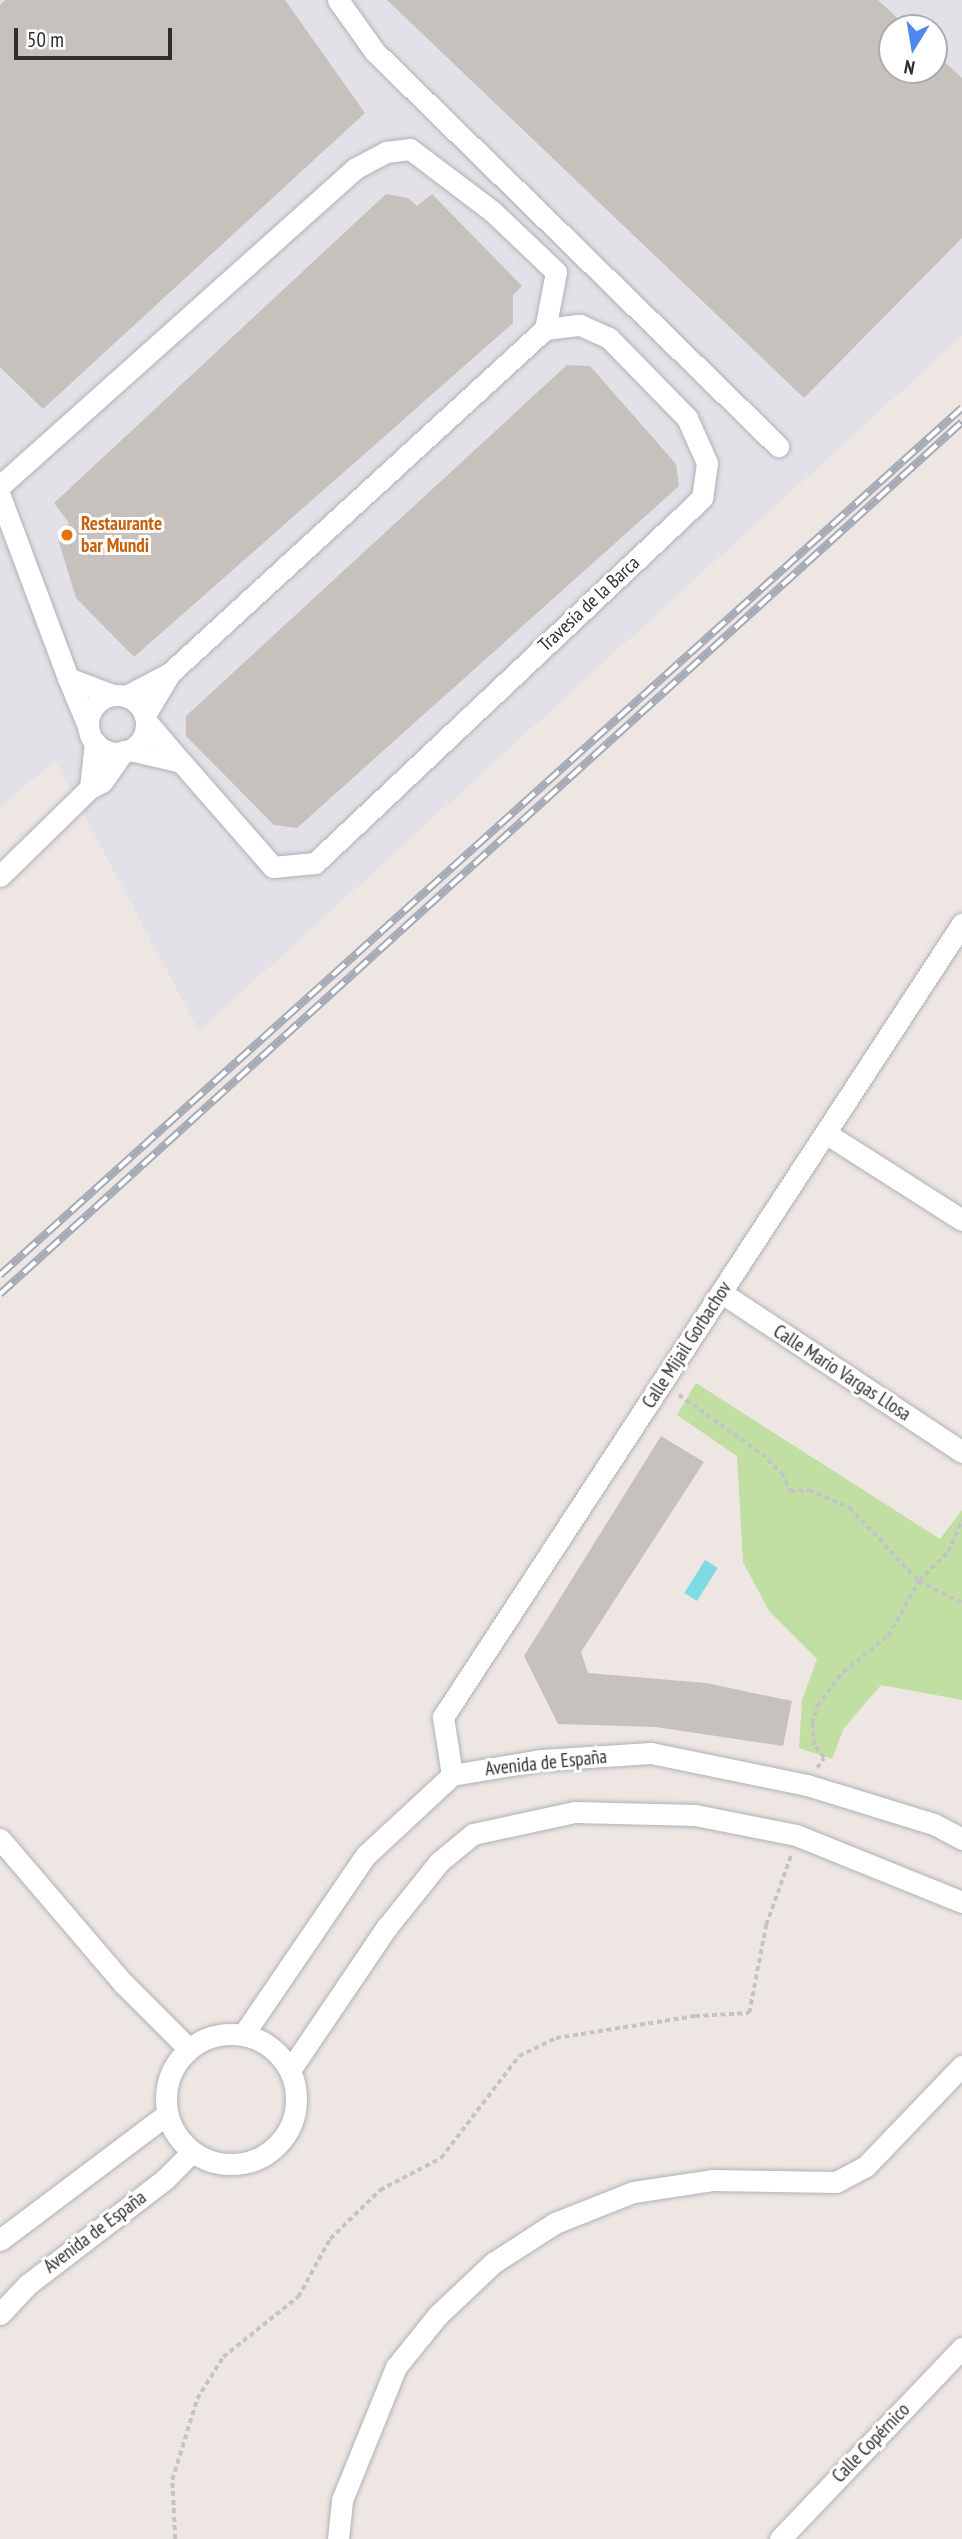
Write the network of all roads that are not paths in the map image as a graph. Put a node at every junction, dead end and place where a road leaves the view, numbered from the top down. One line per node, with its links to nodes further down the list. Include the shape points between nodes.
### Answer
1 (338, 0): 3 (street, via 375,52)
2 (545, 329): 4 (street, via 556,272 492,211 410,149 386,152 356,168); 6 (street); 12 (street, Travesía de la Barca, via 580,325 609,338 687,418 707,463 702,498 315,863 273,867)
3 (778, 446)
4 (0, 486)
5 (0, 496): 7 (street)
6 (170, 673): 8 (street); 9 (street)
7 (68, 678): 8 (street); 10 (street)
8 (119, 696): 9 (street); 10 (street, via 93,708)
9 (145, 718): 11 (street, via 143,737); 12 (street)
10 (92, 734): 11 (street, via 111,752); 13 (street)
11 (127, 750): 12 (street); 13 (street, via 102,782)
12 (181, 762)
13 (90, 788): 14 (street)
14 (0, 876)
15 (962, 924): 16 (street, Calle Mijail Gorbachov)
16 (827, 1134): 17 (street); 18 (street, Calle Mijail Gorbachov)
17 (962, 1220)
18 (722, 1293): 19 (street, Calle Mario Vargas Llosa); 20 (street, Calle Mijail Gorbachov, via 443,1717)
19 (962, 1452)
20 (452, 1774): 22 (street, Avenida de España, via 542,1759 651,1753 807,1785 934,1824); 24 (street, via 366,1855)
21 (0, 1839): 25 (street, via 123,1983)
22 (962, 1839)
23 (962, 1902): 27 (street, via 796,1835 695,1815 575,1812 473,1833 439,1862 387,1927)
24 (243, 2035): 25 (street, via 222,2034); 27 (street, via 262,2041)
25 (189, 2049): 28 (street, via 171,2071 165,2092)
26 (962, 2066): 33 (street, via 866,2166 836,2182 712,2180 633,2192 555,2222 493,2263 438,2315 396,2367 342,2500)
27 (290, 2070): 29 (street, via 295,2112 273,2149 233,2164 211,2162)
28 (167, 2114): 29 (street, via 172,2128); 30 (street)
29 (192, 2152): 31 (street, Avenida de España, via 165,2179 27,2285)
30 (0, 2240)
31 (0, 2314)
32 (962, 2348): 34 (street, Calle Copérnico)
33 (338, 2539)
34 (780, 2539)

